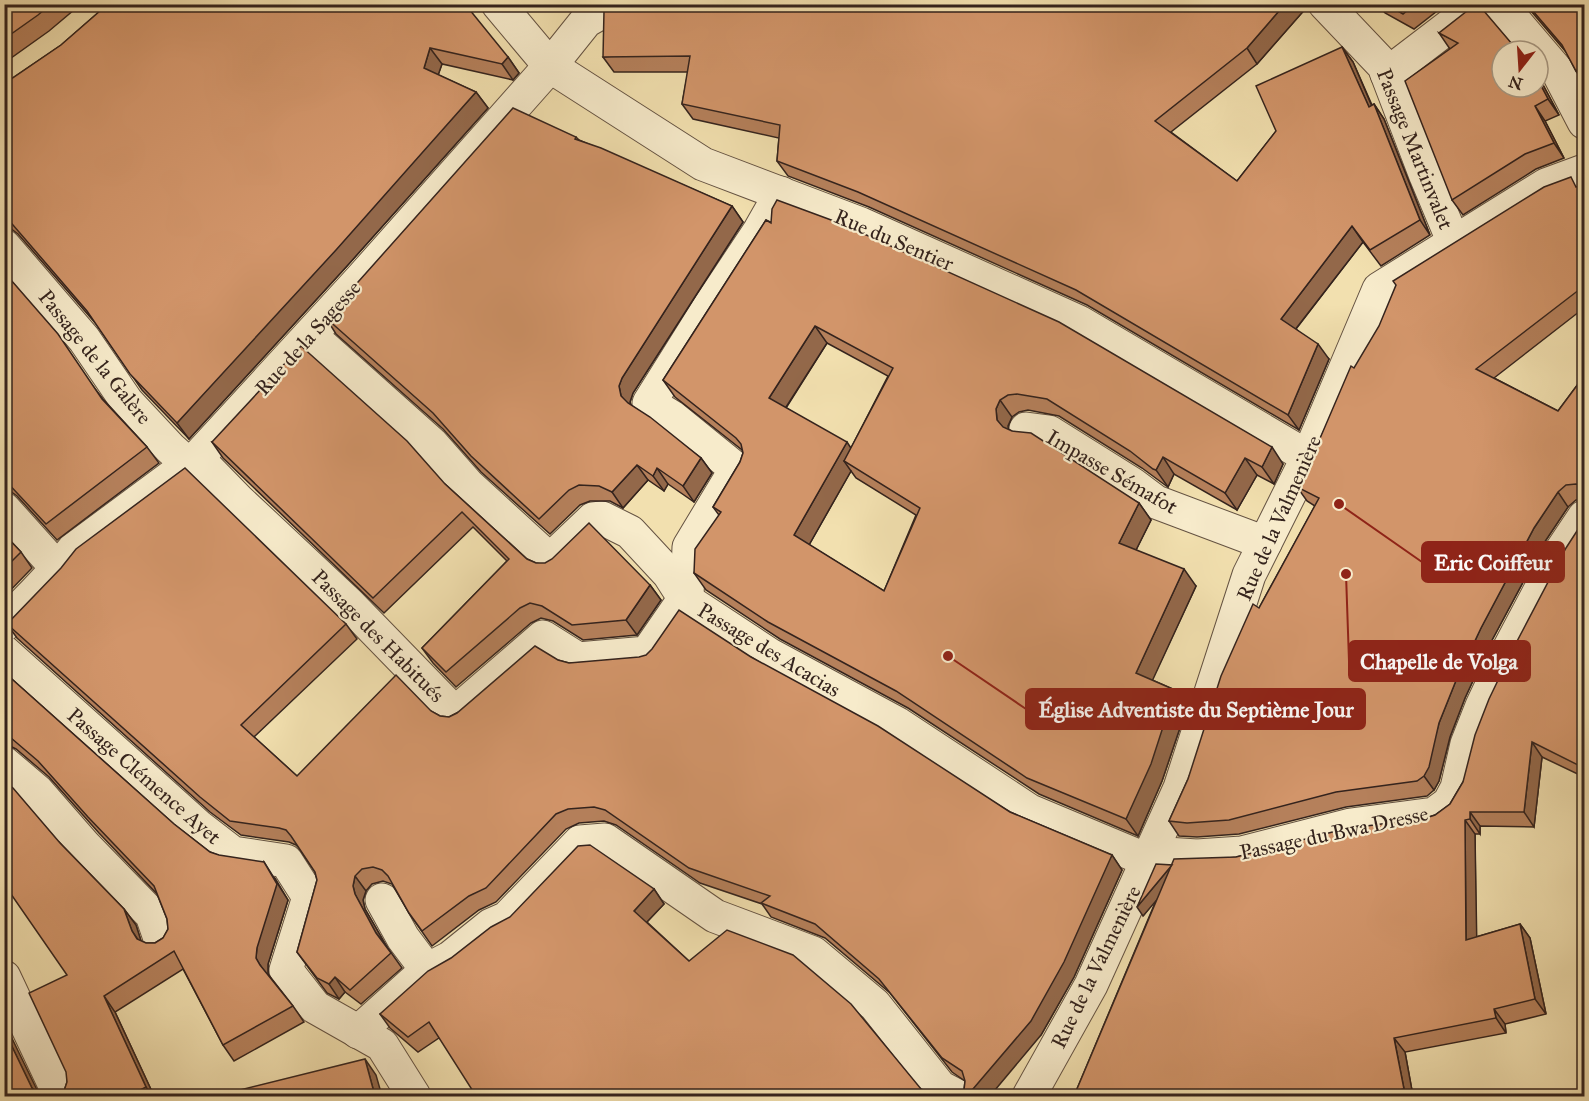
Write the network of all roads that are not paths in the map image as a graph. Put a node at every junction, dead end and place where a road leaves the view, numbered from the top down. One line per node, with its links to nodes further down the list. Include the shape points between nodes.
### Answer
1 (498, 4): 6 (street, Rue du Sentier)
2 (616, 4): 6 (street, Rue de la Sagesse, via 586,21)
3 (1325, 4): 7 (street, Passage Martinvalet, via 1384,66)
4 (1477, 4): 7 (street)
5 (1500, 4): 8 (street, via 1558,72)
6 (550, 66): 10 (street, Rue du Sentier, via 703,164); 13 (street, Rue de la Sagesse)
7 (1387, 74): 11 (street, Passage Martinvalet)
8 (1584, 122)
9 (1584, 171): 11 (street, Rue de la Valmenière, via 1546,185)
10 (782, 194): 15 (street, Rue du Sentier, via 861,224 1079,322); 21 (street, Passage des Habitués, via 649,403 736,469 689,547 689,582)
11 (1454, 243): 15 (street, Rue de la Valmenière, via 1378,289)
12 (4, 246): 16 (street, Passage de la Galère, via 84,339 127,402 170,448)
13 (310, 335): 16 (street, Rue de la Sagesse); 21 (street, Passage des Acacias, via 432,443 468,485 550,560 592,519 602,518 630,532 669,574)
14 (1026, 429): 19 (street, Impasse Sémafot, via 1049,432 1156,502)
15 (1308, 457): 19 (street, Rue de la Valmenière)
16 (193, 462): 20 (street, Rue de la Sagesse, via 73,550); 21 (street, Passage des Habitués, via 348,603 455,713 543,637 578,659 647,653)
17 (4, 509): 20 (street)
18 (1584, 517): 25 (street, Passage du Bwa Dresse, via 1560,553 1486,697 1449,803 1434,814 1351,825 1242,853)
19 (1266, 543): 25 (street, Rue de la Valmenière, via 1249,575 1180,788)
20 (58, 569): 22 (street, Rue de la Sagesse)
21 (684, 598): 25 (street, Passage des Acacias, via 770,655 898,724 1030,811)
22 (4, 625)
23 (4, 652): 30 (street, Passage Clémence Ayet, via 233,853 286,861 309,897 286,970 315,1008)
24 (4, 763): 27 (street, via 38,790 85,846 152,915)
25 (1149, 857): 34 (street, Rue de la Valmenière, via 1091,986)
26 (382, 900): 28 (street)
27 (161, 941)
28 (427, 970): 30 (street); 33 (street, via 507,918 580,842 605,840 716,916 813,953 875,1005 940,1087)
29 (4, 977): 31 (street)
30 (358, 1032): 32 (street, Passage Clémence Ayet, via 382,1046)
31 (60, 1096)
32 (414, 1096)
33 (957, 1096)
34 (1029, 1096)

